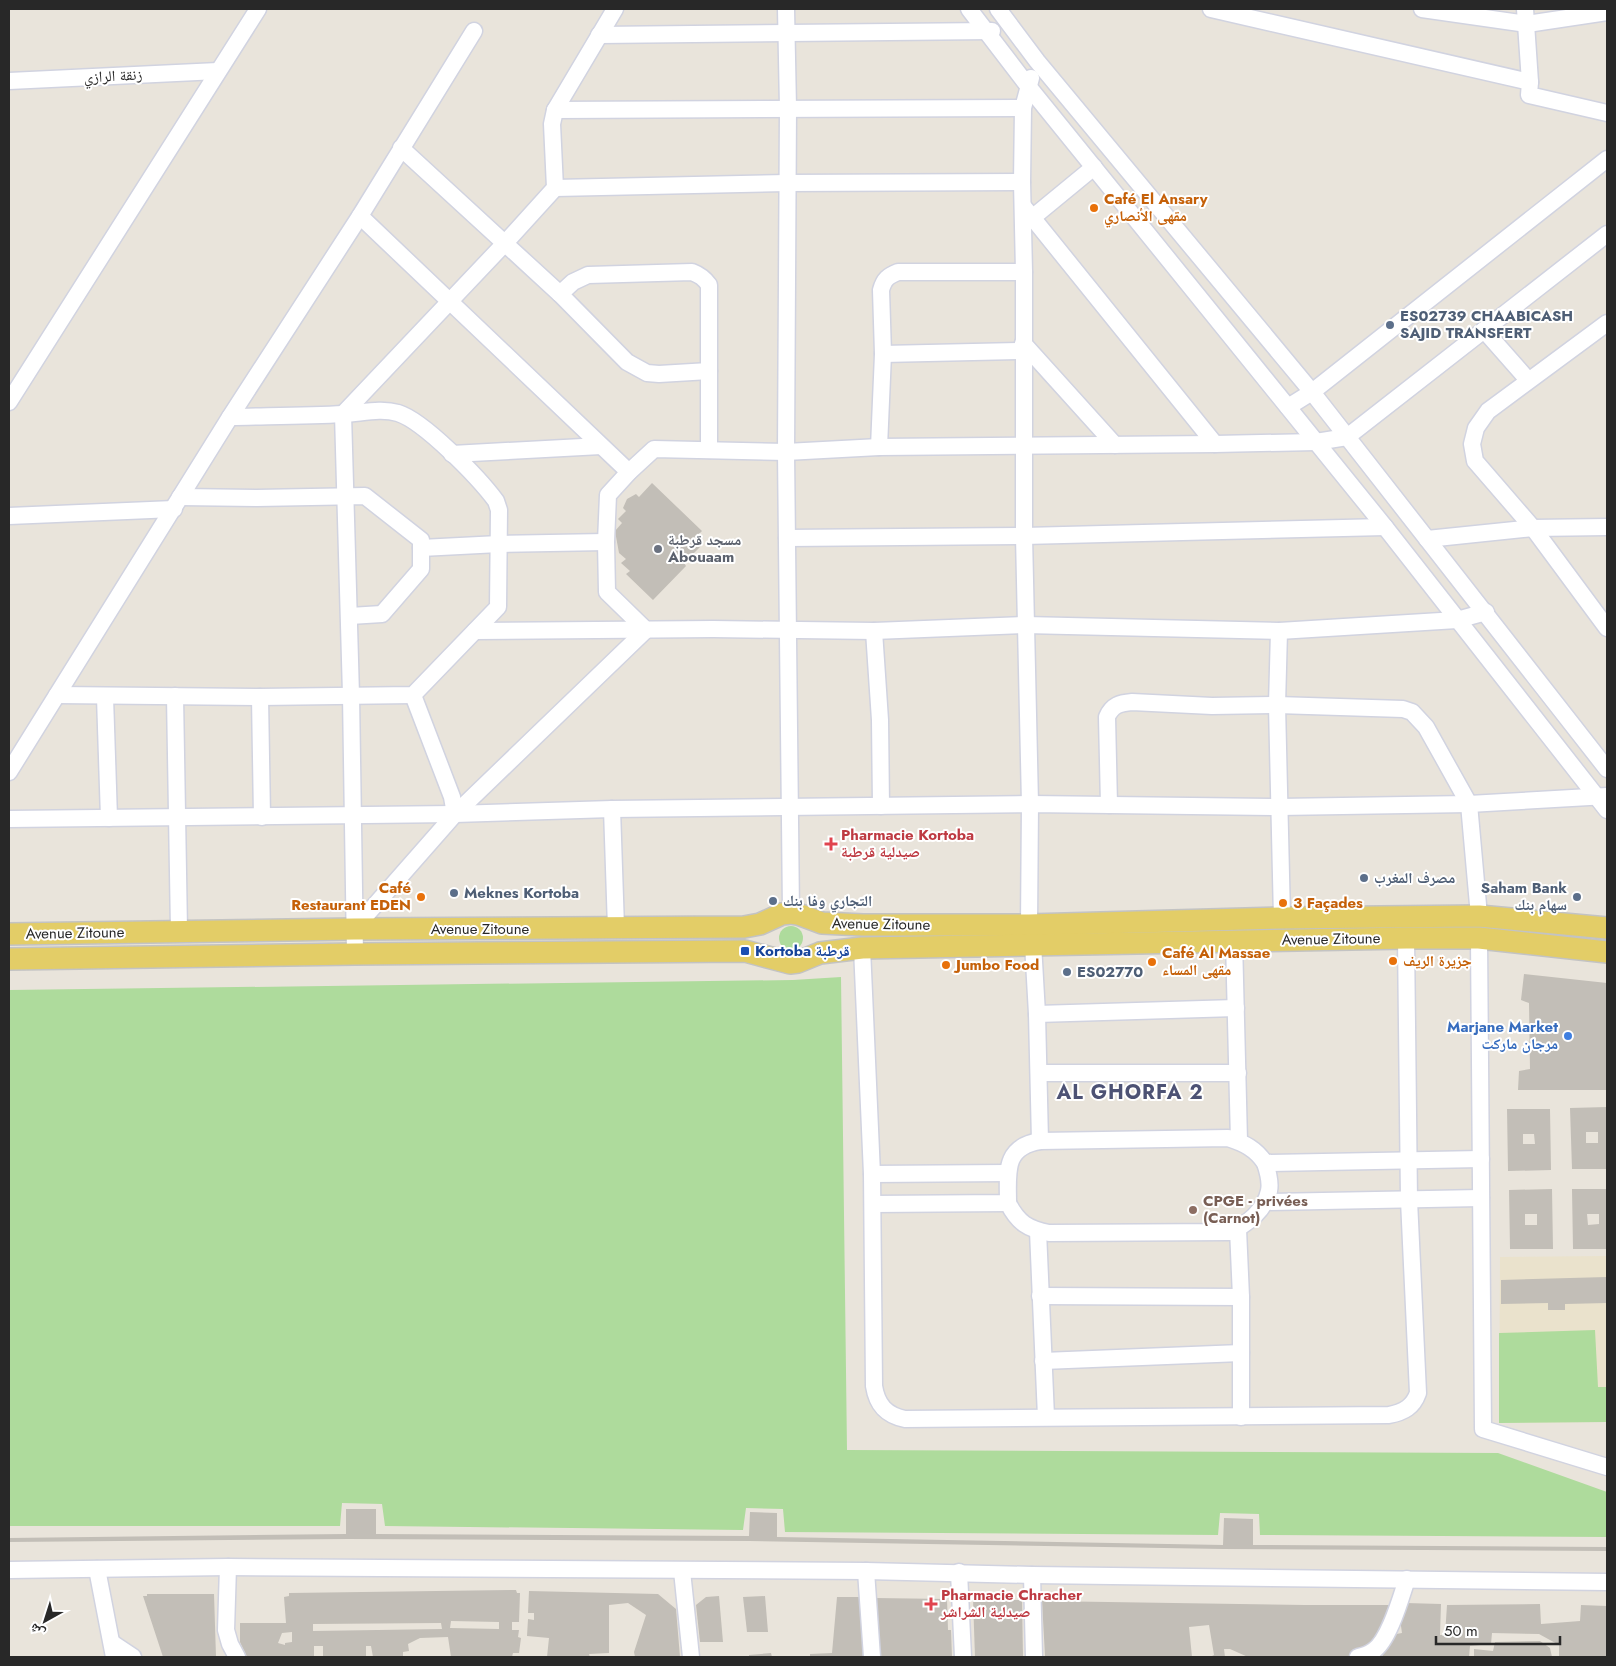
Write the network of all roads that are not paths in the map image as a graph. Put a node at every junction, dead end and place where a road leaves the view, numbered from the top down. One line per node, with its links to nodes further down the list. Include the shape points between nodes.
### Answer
1 (258, 9): 17 (street)
2 (614, 9): 15 (street)
3 (786, 9): 14 (street)
4 (969, 9): 12 (street)
5 (998, 9): 13 (street)
6 (1211, 9): 9 (street)
7 (1422, 9): 10 (street)
8 (1607, 12): 10 (street)
9 (1263, 15): 19 (street)
10 (1526, 16): 19 (street)
11 (474, 31): 25 (street)
12 (986, 31): 13 (street); 14 (street); 20 (street)
13 (1015, 32): 16 (street)
14 (787, 34): 15 (street); 21 (street)
15 (600, 35): 23 (street)
16 (1037, 61): 20 (street); 44 (street)
17 (218, 72): 18 (street, زنقة الرازي); 45 (street)
18 (9, 81)
19 (1530, 82): 24 (street, via 1529,94)
20 (1028, 86): 22 (street); 27 (street)
21 (788, 108): 22 (street); 23 (street); 29 (street)
22 (1023, 108): 28 (street)
23 (555, 110): 30 (street, via 552,124)
24 (1607, 113)
25 (402, 148): 32 (street); 34 (street)
26 (1607, 159): 44 (street)
27 (1094, 167): 31 (street); 46 (street)
28 (1022, 182): 29 (street); 31 (street)
29 (787, 183): 30 (street); 57 (street)
30 (555, 188): 34 (street)
31 (1028, 212): 35 (street); 51 (street)
32 (360, 216): 37 (street); 48 (street)
33 (1607, 234): 39 (street)
34 (506, 242): 36 (street); 37 (street)
35 (1024, 272): 40 (street); 41 (street, via 898,272 888,276 882,290)
36 (560, 294): 42 (street, via 636,368 659,374); 42 (street, via 573,282 588,275 692,272 700,275 709,285)
37 (449, 301): 47 (street); 53 (street)
38 (1607, 323): 43 (street)
39 (1484, 330): 43 (street); 49 (street)
40 (1023, 347): 41 (street); 52 (street); 54 (street)
41 (883, 354): 55 (street)
42 (709, 371): 56 (street)
43 (1528, 380): 65 (street, via 1488,411 1476,428 1472,444 1475,461)
44 (1312, 392): 46 (street); 49 (street)
45 (9, 402)
46 (1288, 407): 50 (street)
47 (343, 414): 48 (street); 58 (street, via 398,413 414,420); 60 (street)
48 (230, 417): 61 (street)
49 (1347, 437): 50 (street); 68 (street)
50 (1316, 442): 51 (street); 63 (street)
51 (1215, 444): 52 (street)
52 (1115, 445): 54 (street)
53 (601, 446): 58 (street); 59 (street)
54 (1024, 446): 55 (street); 66 (street)
55 (879, 447): 57 (street)
56 (709, 450): 57 (street); 59 (street, via 654,449)
57 (786, 452): 67 (street)
58 (452, 454): 70 (street, via 496,502)
59 (629, 472): 69 (street, via 608,495)
60 (347, 497): 61 (street); 71 (street, via 365,496 420,540); 73 (street)
61 (177, 503): 62 (street); 83 (street)
62 (9, 516)
63 (1385, 527): 66 (street); 74 (street)
64 (1607, 527): 65 (street)
65 (1533, 528): 68 (street); 76 (street)
66 (1024, 536): 67 (street); 75 (street)
67 (787, 538): 78 (street)
68 (1427, 539): 72 (street)
69 (606, 542): 70 (street); 77 (street, via 608,592)
70 (499, 544): 71 (street); 79 (street, via 498,607)
71 (421, 548): 73 (street, via 421,569 382,614)
72 (1486, 612): 74 (street); 89 (street)
73 (350, 616): 84 (street)
74 (1457, 620): 81 (street); 91 (street)
75 (1025, 625): 80 (street); 81 (street); 92 (street)
76 (1607, 628)
77 (646, 630): 78 (street); 79 (street); 100 (street)
78 (788, 630): 80 (street); 97 (street)
79 (475, 631): 82 (street)
80 (874, 631): 95 (street)
81 (1279, 631): 88 (street)
82 (413, 694): 84 (street); 100 (street, via 452,797)
83 (57, 695): 86 (street); 90 (street)
84 (351, 695): 87 (street); 101 (street)
85 (175, 696): 86 (street); 87 (street); 102 (street)
86 (105, 697): 104 (street)
87 (260, 697): 103 (street)
88 (1277, 705): 93 (street, via 1132,702 1116,706 1107,717); 94 (street, via 1387,708 1412,712 1426,727); 96 (street)
89 (1607, 769)
90 (9, 772)
91 (1602, 796): 94 (street); 99 (street)
92 (1030, 804): 93 (street); 95 (street); 114 (street)
93 (1109, 804): 96 (street)
94 (1469, 804): 96 (street); 107 (street)
95 (881, 806): 97 (street)
96 (1279, 807): 108 (street)
97 (790, 808): 98 (street); 106 (street)
98 (612, 809): 100 (street); 109 (street)
99 (1607, 810)
100 (455, 814): 101 (street); 111 (street)
101 (353, 815): 103 (street); 111 (street)
102 (176, 817): 103 (street); 104 (street); 112 (street)
103 (262, 817)
104 (109, 818): 105 (street)
105 (9, 819)
106 (790, 916): 109 (main road, Avenue Zitoune, via 744,927); 114 (main road, Avenue Zitoune, via 822,923); 121 (main road, via 811,923 815,930 814,946); 123 (main road, via 769,925 766,933 769,950)
107 (1479, 916): 108 (main road, Avenue Zitoune); 110 (main road, Avenue Zitoune)
108 (1282, 918): 114 (main road, Avenue Zitoune)
109 (616, 928): 111 (main road, Avenue Zitoune)
110 (1607, 928)
111 (354, 929): 112 (main road, Avenue Zitoune); 120 (street)
112 (179, 931): 113 (main road, Avenue Zitoune)
113 (9, 934)
114 (1031, 935): 117 (main road, Avenue Zitoune); 118 (main road, Avenue Zitoune); 125 (street)
115 (1406, 938): 116 (main road, Avenue Zitoune); 117 (main road, Avenue Zitoune); 131 (street)
116 (1479, 938): 119 (main road, Avenue Zitoune); 130 (street)
117 (1234, 940): 124 (street)
118 (862, 948): 121 (main road, Avenue Zitoune); 134 (street)
119 (1607, 952)
120 (355, 954): 122 (main road, Avenue Zitoune); 123 (main road, Avenue Zitoune, via 745,951)
121 (805, 958): 123 (main road, Avenue Zitoune, via 790,963)
122 (9, 959)
123 (782, 961)
124 (1236, 1008): 125 (street); 127 (street)
125 (1037, 1014): 126 (street)
126 (1039, 1073): 127 (street); 128 (street)
127 (1238, 1073): 129 (street)
128 (1040, 1141): 129 (street, via 1223,1138); 133 (street, via 1020,1148 1011,1159)
129 (1238, 1141): 132 (street, via 1260,1155)
130 (1481, 1159): 131 (street); 135 (street)
131 (1408, 1161): 132 (street); 136 (street)
132 (1266, 1163): 138 (street, via 1269,1190)
133 (1008, 1173): 134 (street); 137 (street)
134 (872, 1174): 139 (street)
135 (1481, 1198): 136 (street); 148 (street, via 1483,1429)
136 (1409, 1200): 138 (street); 147 (street, via 1418,1393 1415,1401 1400,1413 1389,1415)
137 (1008, 1202): 139 (street); 141 (street, via 1019,1221)
138 (1265, 1202): 140 (street)
139 (872, 1204): 146 (street, via 874,1386 880,1406 895,1417 905,1419)
140 (1238, 1229): 141 (street, via 1230,1232 1049,1234); 143 (street)
141 (1038, 1231): 142 (street)
142 (1040, 1296): 143 (street); 145 (street)
143 (1242, 1297): 144 (street)
144 (1241, 1353): 145 (street); 147 (street)
145 (1043, 1360): 146 (street)
146 (1046, 1417): 147 (street)
147 (1241, 1418)
148 (1607, 1467)
149 (228, 1567): 150 (street); 152 (street); 160 (street, via 226,1630)
150 (97, 1569): 151 (street); 158 (street)
151 (9, 1570)
152 (682, 1571): 153 (street); 161 (street)
153 (866, 1571): 154 (street); 162 (street)
154 (959, 1572): 155 (street); 163 (street)
155 (1032, 1575): 156 (street); 164 (street)
156 (1407, 1579): 157 (street); 165 (street, via 1382,1641 1374,1650)
157 (1607, 1582)
158 (113, 1650): 159 (street)
159 (133, 1657)
160 (237, 1657)
161 (691, 1657)
162 (872, 1657)
163 (963, 1657)
164 (1034, 1657)
165 (1358, 1657)

